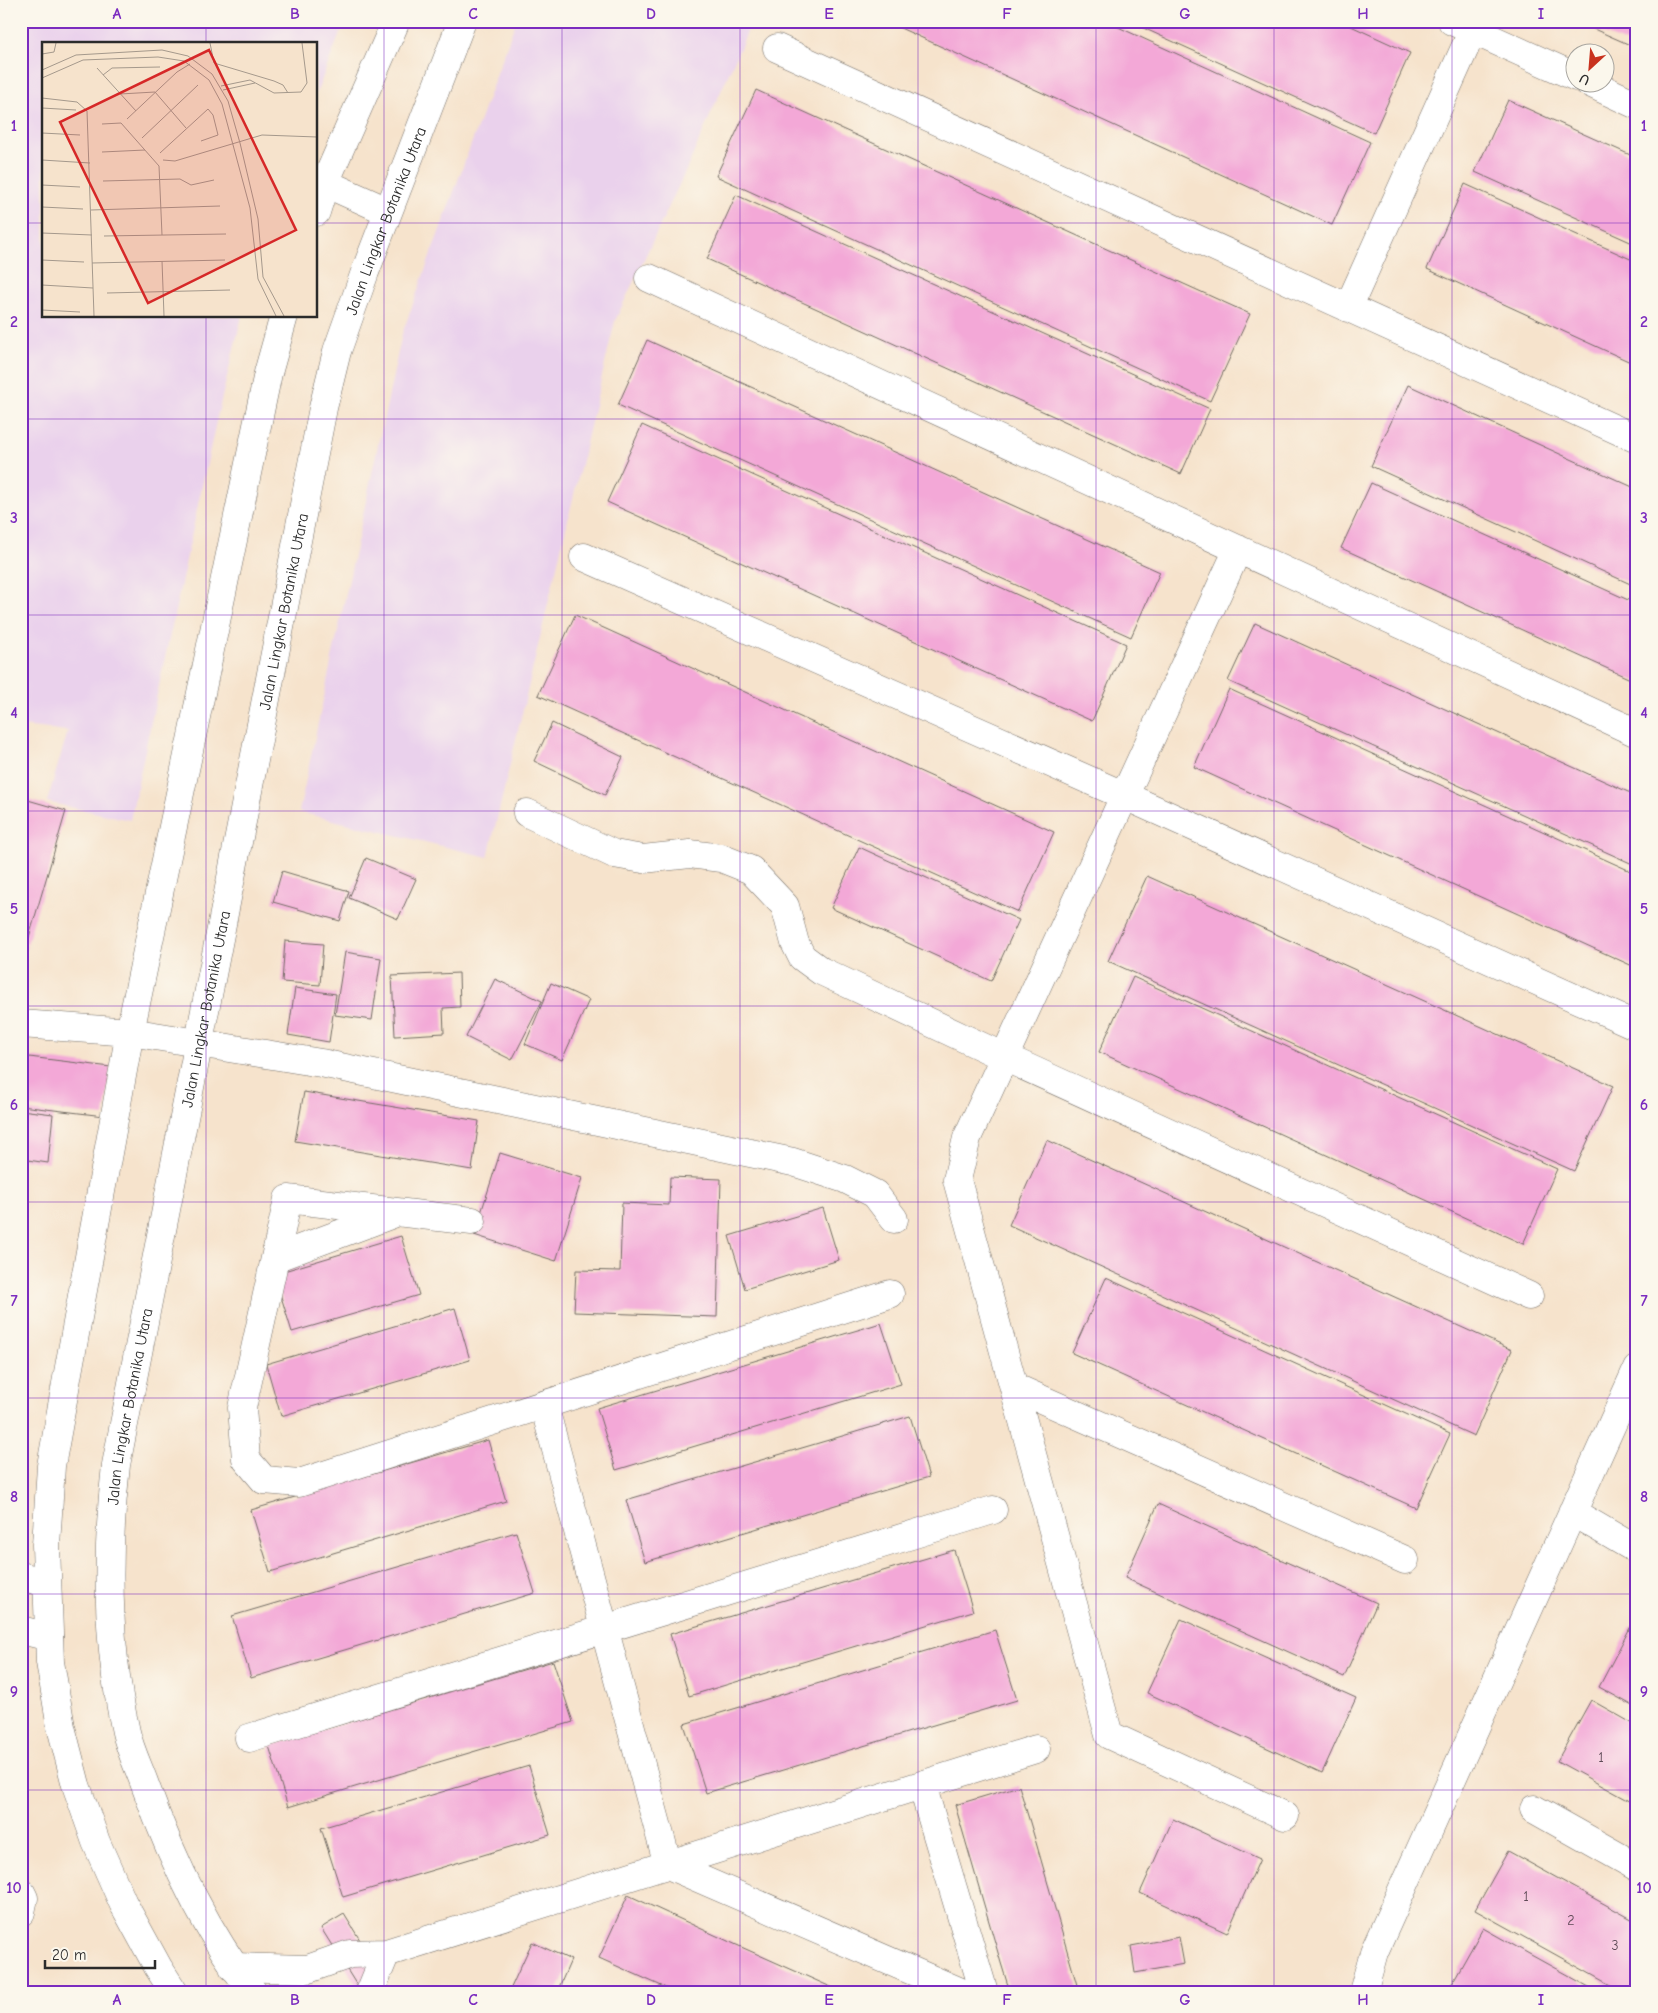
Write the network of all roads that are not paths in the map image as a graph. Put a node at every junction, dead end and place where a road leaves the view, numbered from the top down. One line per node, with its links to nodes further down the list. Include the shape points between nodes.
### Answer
1 (396, 21): 8 (street)
2 (462, 21): 10 (street, Jalan Lingkar Botanika Utara)
3 (1468, 24): 5 (street); 12 (street)
4 (778, 48): 12 (street)
5 (1566, 72)
6 (1609, 92): 7 (street)
7 (1637, 105)
8 (325, 183): 9 (street); 10 (street)
9 (318, 206)
10 (387, 211): 23 (street, Jalan Lingkar Botanika Utara, via 338,351 323,408)
11 (649, 278): 15 (street)
12 (1348, 308): 14 (street)
13 (283, 318): 22 (street, via 266,383)
14 (1637, 439)
15 (1238, 549): 17 (street); 18 (street)
16 (584, 557): 18 (street)
17 (1637, 733)
18 (1125, 796): 21 (street); 24 (street)
19 (526, 813): 24 (street, via 614,854 643,859 690,854 721,858 751,870 784,906 802,957 815,967)
20 (21, 1024): 22 (street)
21 (1637, 1026)
22 (130, 1032): 23 (street); 38 (street, via 51,1466 46,1545)
23 (198, 1043): 26 (street, via 321,1063 793,1162 845,1179 875,1194); 52 (street, Jalan Lingkar Botanika Utara, via 116,1465 109,1587 114,1658 126,1733 160,1827 190,1891)
24 (1004, 1057): 30 (street); 32 (street, via 967,1138 958,1180)
25 (397, 1212): 27 (street); 28 (street); 28 (street, via 288,1199)
26 (894, 1219)
27 (472, 1221)
28 (275, 1258): 33 (street, via 242,1408 246,1459 264,1480 299,1483)
29 (890, 1294): 33 (street)
30 (1529, 1296)
31 (1637, 1369): 35 (street)
32 (1014, 1388): 37 (street); 46 (street, via 1109,1735)
33 (544, 1405): 39 (street)
34 (993, 1510): 39 (street)
35 (1572, 1512): 36 (street); 58 (street, via 1374,1952)
36 (1637, 1550)
37 (1405, 1560)
38 (34, 1580): 41 (street)
39 (605, 1629): 42 (street); 47 (street)
40 (21, 1630): 41 (street)
41 (49, 1637): 53 (street, via 61,1727 93,1834 123,1903)
42 (249, 1738)
43 (1036, 1748): 44 (street)
44 (922, 1785): 47 (street); 57 (street)
45 (1534, 1809): 48 (street)
46 (1285, 1816)
47 (668, 1865): 51 (street); 56 (street)
48 (1637, 1867)
49 (21, 1892): 50 (street, via 24,1898)
50 (21, 1912)
51 (386, 1953): 52 (street, via 350,1954 308,1968); 55 (street)
52 (233, 1967): 54 (street, Jalan Lingkar Botanika Utara)
53 (174, 1992)
54 (253, 1992)
55 (370, 1992)
56 (961, 1992)
57 (984, 1992)
58 (1362, 1992)

